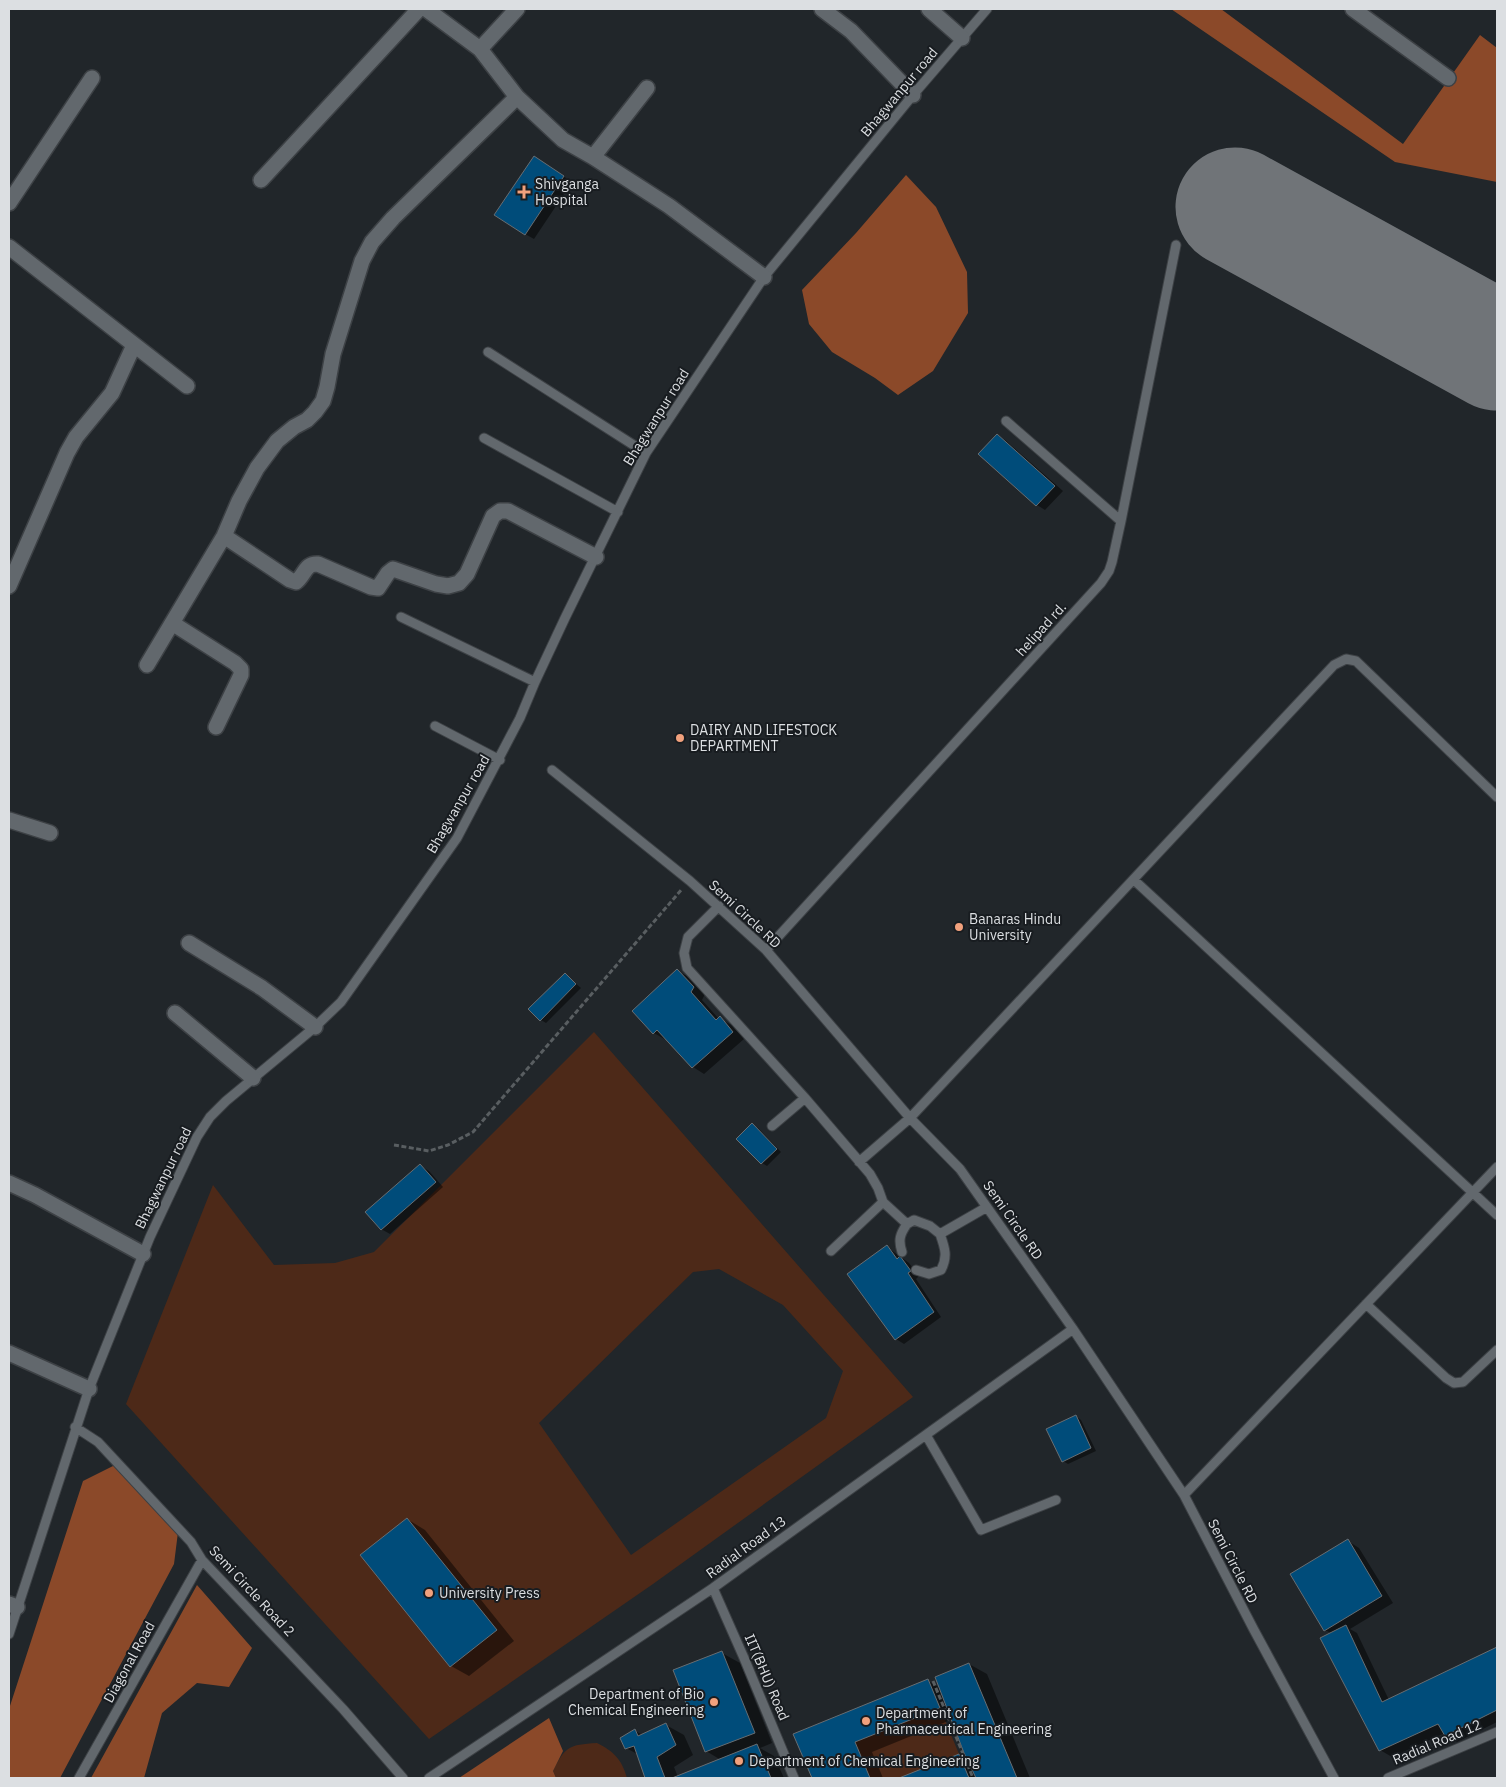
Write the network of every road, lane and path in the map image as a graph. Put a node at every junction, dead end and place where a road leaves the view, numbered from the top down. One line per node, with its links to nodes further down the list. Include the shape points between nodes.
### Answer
1 (419, 9): 16 (street)
2 (426, 9): 9 (street)
3 (517, 9): 9 (street)
4 (822, 9): 13 (street, via 852,31)
5 (929, 9): 8 (street)
6 (987, 9): 8 (lane, Bhagwanpur road)
7 (1353, 9): 11 (street)
8 (962, 38): 13 (lane, Bhagwanpur road)
9 (480, 49): 14 (street)
10 (92, 78): 17 (street)
11 (1448, 78)
12 (647, 88): 15 (street)
13 (913, 95): 20 (lane, Bhagwanpur road)
14 (518, 96): 15 (street, via 564,140); 29 (street, via 372,242 362,261 333,354 323,401 307,420 285,434 268,452 239,501)
15 (593, 157): 20 (street, via 668,206)
16 (261, 180)
17 (9, 203)
18 (1176, 245): 28 (lane, helipad rd.)
19 (9, 247): 21 (street)
20 (764, 277): 26 (lane, Bhagwanpur road)
21 (134, 345): 23 (street); 31 (street, via 112,393 67,453)
22 (488, 352): 26 (lane)
23 (187, 386)
24 (1006, 421): 28 (lane)
25 (484, 438): 27 (lane)
26 (646, 453): 27 (lane, Bhagwanpur road)
27 (618, 512): 30 (lane, Bhagwanpur road)
28 (1121, 521): 47 (lane, helipad rd., via 1112,562 1101,583)
29 (224, 536): 30 (street, via 290,580 296,582 302,578 307,566 318,564 378,588 393,569 436,584 448,586 459,583 467,574 493,516 500,511 508,511); 33 (street)
30 (596, 557): 35 (lane, Bhagwanpur road)
31 (9, 586)
32 (401, 617): 35 (lane)
33 (172, 623): 34 (street); 37 (street, via 241,669)
34 (147, 665)
35 (534, 682): 38 (lane, Bhagwanpur road)
36 (435, 726): 38 (lane)
37 (216, 727)
38 (500, 760): 49 (lane, Bhagwanpur road, via 457,838 342,1002)
39 (552, 770): 44 (lane, Semi Circle RD)
40 (1497, 797): 43 (lane, via 1356,661 1346,659 1334,665)
41 (9, 820): 42 (street)
42 (50, 833)
43 (1134, 880): 52 (lane); 58 (lane)
44 (690, 881): 45 (lane, Semi Circle RD); 54 (path, via 473,1132 429,1151)
45 (719, 906): 47 (lane, Semi Circle RD); 51 (lane, via 688,936 684,953 687,968)
46 (189, 943): 49 (street, via 262,988)
47 (766, 950): 52 (lane, Semi Circle RD)
48 (174, 1013): 50 (street)
49 (315, 1027): 50 (lane, Bhagwanpur road)
50 (253, 1078): 66 (lane, Bhagwanpur road, via 210,1117 197,1137)
51 (805, 1098): 53 (lane); 55 (lane)
52 (910, 1118): 55 (lane); 60 (lane, Semi Circle RD, via 960,1169)
53 (772, 1126)
54 (394, 1145)
55 (860, 1162): 59 (lane)
56 (1497, 1166): 58 (lane)
57 (9, 1183): 66 (street)
58 (1474, 1192): 61 (lane); 68 (lane)
59 (884, 1202): 62 (lane); 64 (lane)
60 (987, 1207): 63 (lane); 69 (lane, Semi Circle RD)
61 (1497, 1215)
62 (907, 1224): 63 (lane, via 914,1220); 65 (lane, via 899,1243)
63 (940, 1234): 67 (lane, via 946,1252 941,1270 929,1274)
64 (831, 1251)
65 (902, 1252)
66 (143, 1254): 72 (lane, Bhagwanpur road)
67 (916, 1270)
68 (1366, 1304): 70 (lane, via 1454,1383 1463,1382); 75 (lane)
69 (1073, 1328): 74 (lane, Radial Road 13); 75 (lane, Semi Circle RD)
70 (1497, 1350)
71 (9, 1353): 72 (street)
72 (89, 1389): 73 (lane, Bhagwanpur road)
73 (75, 1427): 77 (lane, Semi Circle Road 2, via 98,1442 191,1542); 79 (lane, Bhagwanpur road)
74 (926, 1435): 76 (lane, via 981,1530); 78 (lane, Radial Road 13)
75 (1184, 1495): 88 (lane, Semi Circle RD)
76 (1056, 1500)
77 (202, 1560): 83 (lane, Diagonal Road); 84 (lane, Semi Circle Road 2, via 343,1709)
78 (712, 1588): 85 (lane, Radial Road 13); 86 (lane, IIT(BHU) Road)
79 (13, 1606): 80 (lane, Bhagwanpur road)
80 (9, 1634)
81 (933, 1680): 87 (path)
82 (1497, 1732): 89 (lane, Radial Road 12)
83 (79, 1778)
84 (403, 1778)
85 (429, 1778)
86 (794, 1778)
87 (973, 1778)
88 (1334, 1778)
89 (1388, 1778)

